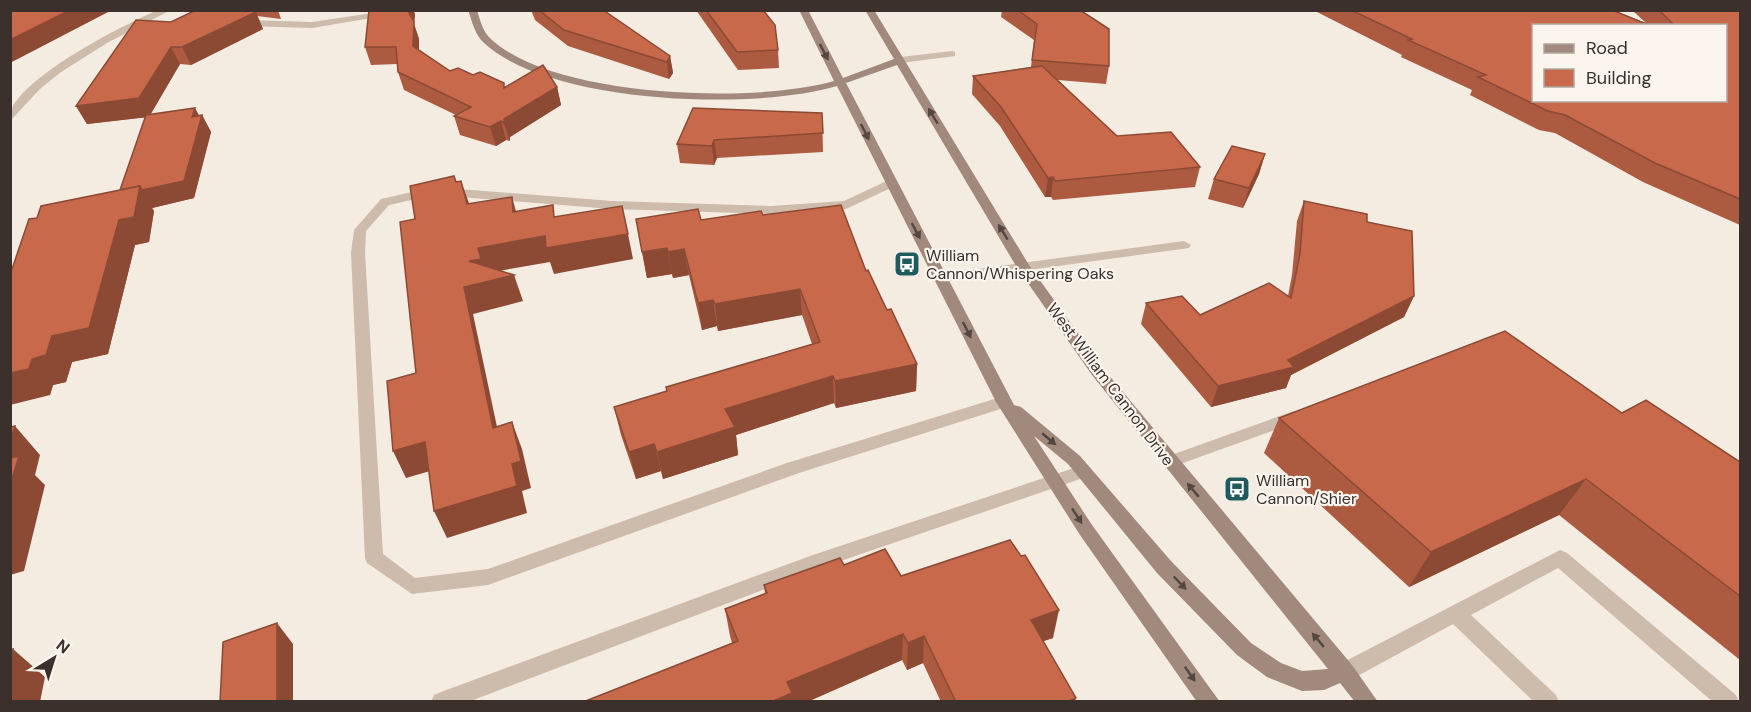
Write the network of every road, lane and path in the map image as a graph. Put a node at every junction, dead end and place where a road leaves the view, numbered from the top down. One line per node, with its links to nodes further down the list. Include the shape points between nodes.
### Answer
1 (167, 10): 10 (street, via 34,86)
2 (416, 10): 6 (street, via 312,24)
3 (472, 10): 9 (main road, via 485,39 509,56 554,75 593,85 712,96 818,88)
4 (803, 10): 9 (main road, one-way to 9)
5 (869, 10): 8 (main road, West William Cannon Drive)
6 (228, 20)
7 (952, 54): 8 (street)
8 (900, 60): 9 (main road); 13 (main road, West William Cannon Drive, one-way to 8)
9 (839, 81): 11 (main road, one-way to 11)
10 (10, 118)
11 (891, 183): 14 (main road, one-way to 14); 15 (street, via 846,205 771,210 612,205 434,191 385,202 360,231 358,253 374,558 411,586 488,577 793,468)
12 (1184, 245): 13 (street)
13 (1023, 266): 14 (street); 17 (main road, West William Cannon Drive, via 1097,371)
14 (941, 278): 15 (main road, one-way to 15)
15 (1004, 402): 18 (main road, one-way to 18); 19 (main road)
16 (1309, 412): 17 (street)
17 (1169, 462): 21 (main road, West William Cannon Drive, one-way to 17)
18 (1083, 471): 19 (street); 21 (main road, one-way to 21, via 1164,567 1244,649 1274,670 1302,681 1324,680)
19 (1053, 480): 22 (street, via 817,561); 23 (main road, one-way to 23)
20 (1456, 614): 21 (street); 25 (street); 26 (street, via 1560,558)
21 (1345, 672): 24 (main road, West William Cannon Drive)
22 (441, 702)
23 (1210, 702)
24 (1368, 702)
25 (1549, 702)
26 (1729, 702)

